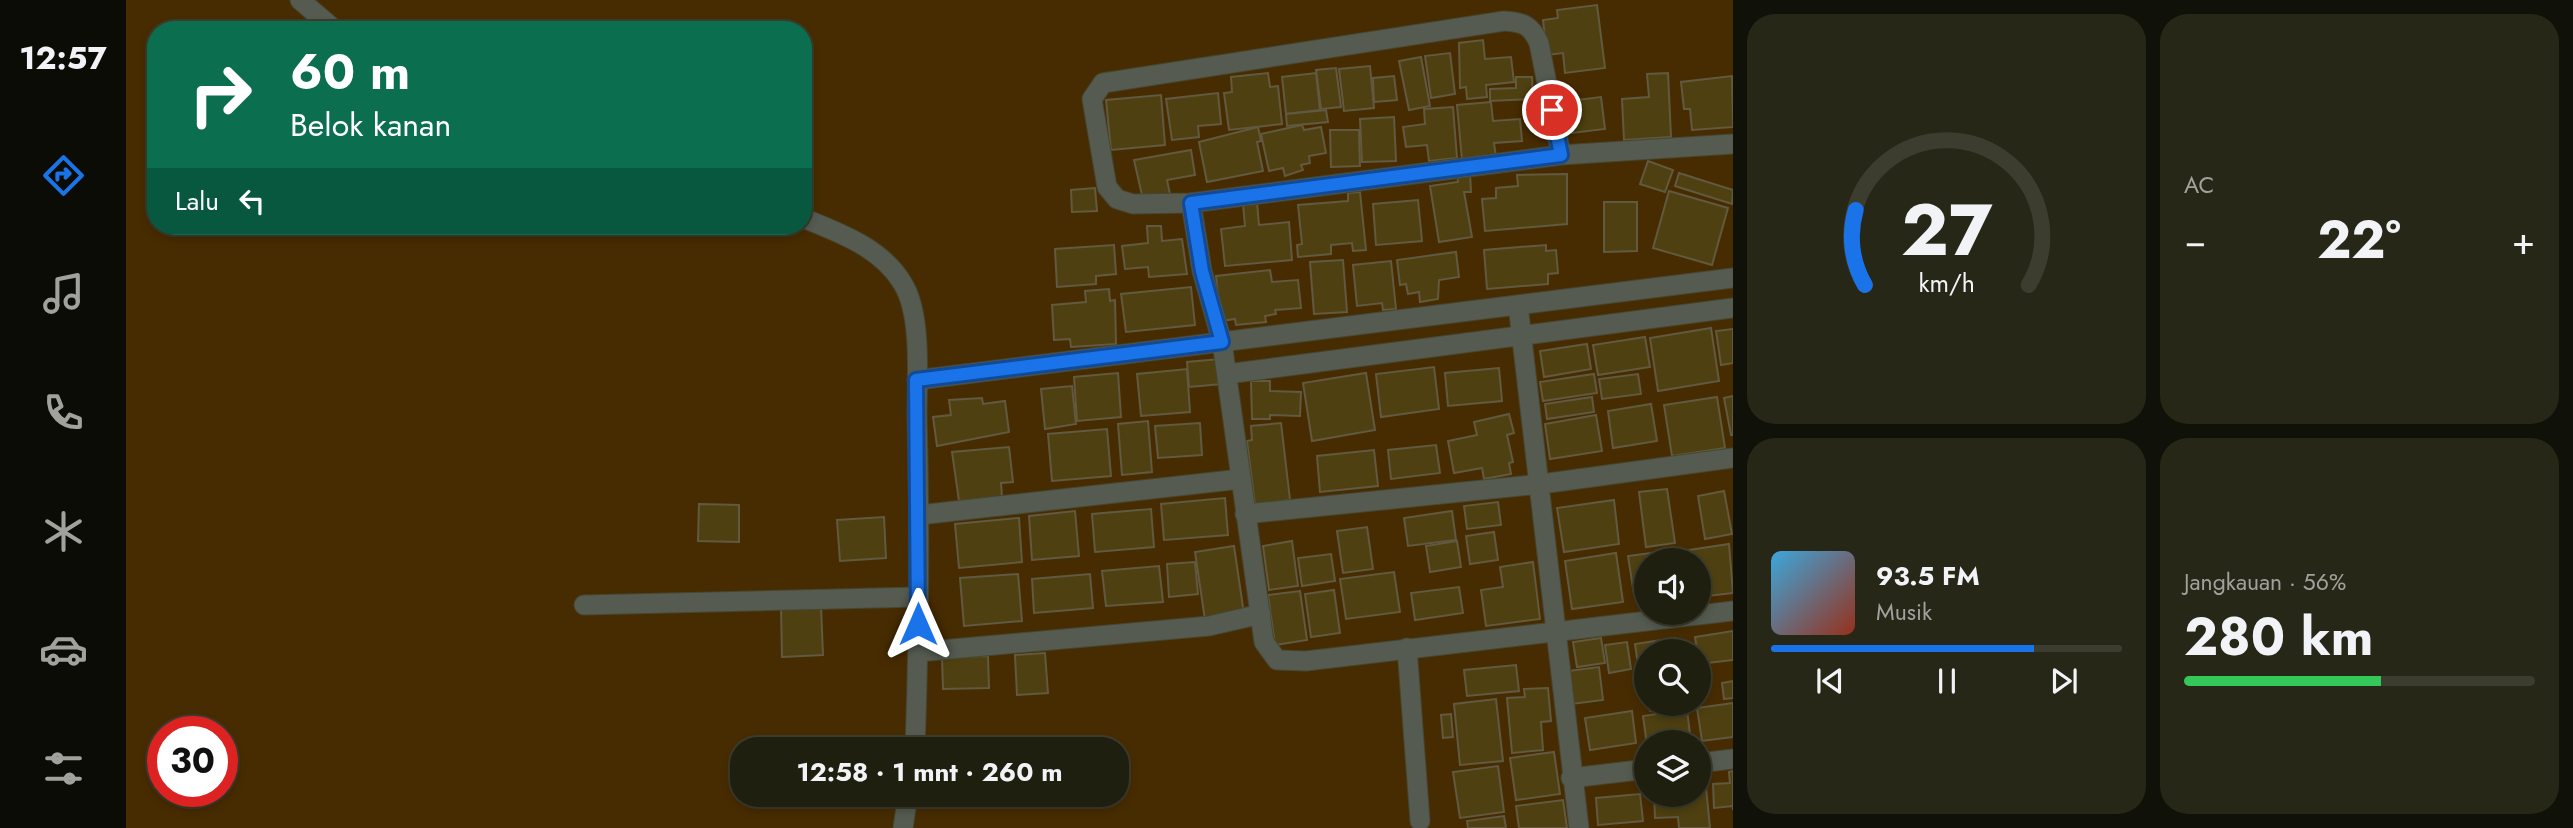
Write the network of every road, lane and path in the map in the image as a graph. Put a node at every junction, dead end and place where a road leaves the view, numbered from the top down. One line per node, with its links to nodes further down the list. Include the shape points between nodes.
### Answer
1 (300, 0): 2 (street)
2 (324, 21)
3 (1733, 144): 4 (street)
4 (1561, 155): 5 (street); 5 (street, via 1539,43 1533,29 1521,22 1103,83 1092,99 1107,187 1117,199 1133,204)
5 (1191, 203): 11 (street, via 1202,271)
6 (812, 222): 13 (street, via 886,260 905,285 912,309)
7 (1733, 278): 8 (street)
8 (1518, 305): 10 (street); 11 (street)
9 (1733, 308): 10 (street)
10 (1520, 335): 12 (street); 16 (street)
11 (1222, 342): 12 (street); 13 (street)
12 (1227, 374): 15 (street)
13 (916, 380): 18 (street)
14 (1733, 458): 16 (street)
15 (1241, 479): 17 (street); 18 (street)
16 (1541, 484): 17 (street); 23 (street)
17 (1245, 514): 22 (street)
18 (919, 515): 19 (street)
19 (918, 597): 20 (street); 25 (street)
20 (584, 605)
21 (1733, 611): 23 (street)
22 (1261, 614): 24 (street, via 1264,642 1277,660 1306,661); 25 (street, via 1209,626)
23 (1554, 630): 24 (street); 30 (street)
24 (1407, 648): 32 (street)
25 (918, 652): 26 (street)
26 (915, 737)
27 (1733, 759): 28 (street)
28 (1711, 762)
29 (1634, 771): 30 (street)
30 (1571, 778): 34 (street)
31 (906, 807): 33 (street)
32 (1420, 821)
33 (903, 828)
34 (1579, 828)

